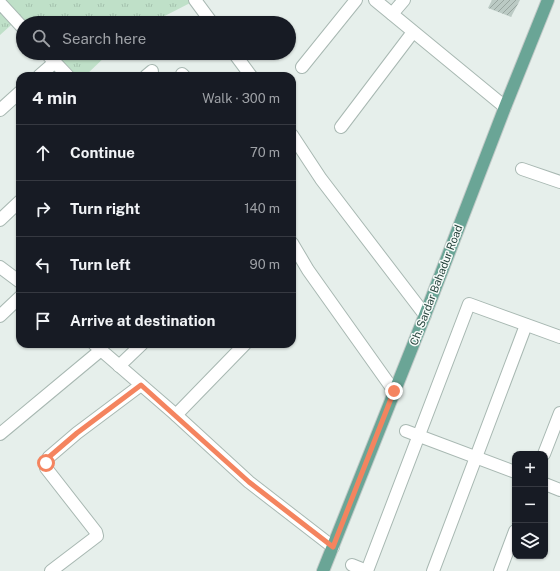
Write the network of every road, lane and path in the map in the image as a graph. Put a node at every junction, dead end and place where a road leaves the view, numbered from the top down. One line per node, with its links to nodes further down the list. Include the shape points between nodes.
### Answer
1 (195, 0): 8 (street)
2 (356, 0): 14 (street)
3 (375, 0): 7 (street)
4 (404, 0): 7 (street)
5 (548, 0): 19 (main road, Ch. Sardar Bahadur Road)
6 (0, 3): 9 (street)
7 (392, 14): 10 (street)
8 (207, 16)
9 (16, 20)
10 (413, 32): 19 (street); 21 (street)
11 (49, 60): 15 (street)
12 (52, 60): 16 (street)
13 (239, 60): 17 (street)
14 (302, 67)
15 (41, 72)
16 (64, 72)
17 (248, 72)
18 (16, 96): 20 (street)
19 (505, 107): 31 (main road, Ch. Sardar Bahadur Road)
20 (0, 110)
21 (341, 127)
22 (296, 141): 31 (street, via 321,179)
23 (522, 169): 24 (street)
24 (560, 182)
25 (16, 205): 26 (street)
26 (0, 220)
27 (296, 250): 41 (street)
28 (0, 267): 29 (street)
29 (16, 279)
30 (16, 300): 32 (street)
31 (425, 315): 41 (main road, Ch. Sardar Bahadur Road)
32 (0, 316)
33 (526, 324): 34 (street); 46 (street, via 469,304); 48 (street)
34 (560, 337)
35 (96, 348): 45 (street)
36 (98, 348): 39 (street)
37 (138, 348): 39 (street)
38 (241, 348): 43 (street)
39 (119, 366): 40 (street)
40 (141, 385): 43 (street); 55 (street, via 77,433 49,457 46,463 46,468 97,536)
41 (394, 391): 53 (main road, Ch. Sardar Bahadur Road)
42 (560, 413): 47 (street)
43 (176, 415): 53 (street, via 249,482)
44 (406, 431): 46 (street)
45 (0, 434)
46 (419, 436): 48 (street); 57 (street)
47 (545, 451)
48 (476, 457): 49 (street); 58 (street)
49 (512, 471)
50 (548, 485): 51 (street)
51 (560, 490)
52 (512, 539): 59 (street)
53 (333, 547): 56 (main road, Ch. Sardar Bahadur Road)
54 (352, 565): 57 (street)
55 (51, 571)
56 (324, 571)
57 (367, 571)
58 (433, 571)
59 (500, 571)

